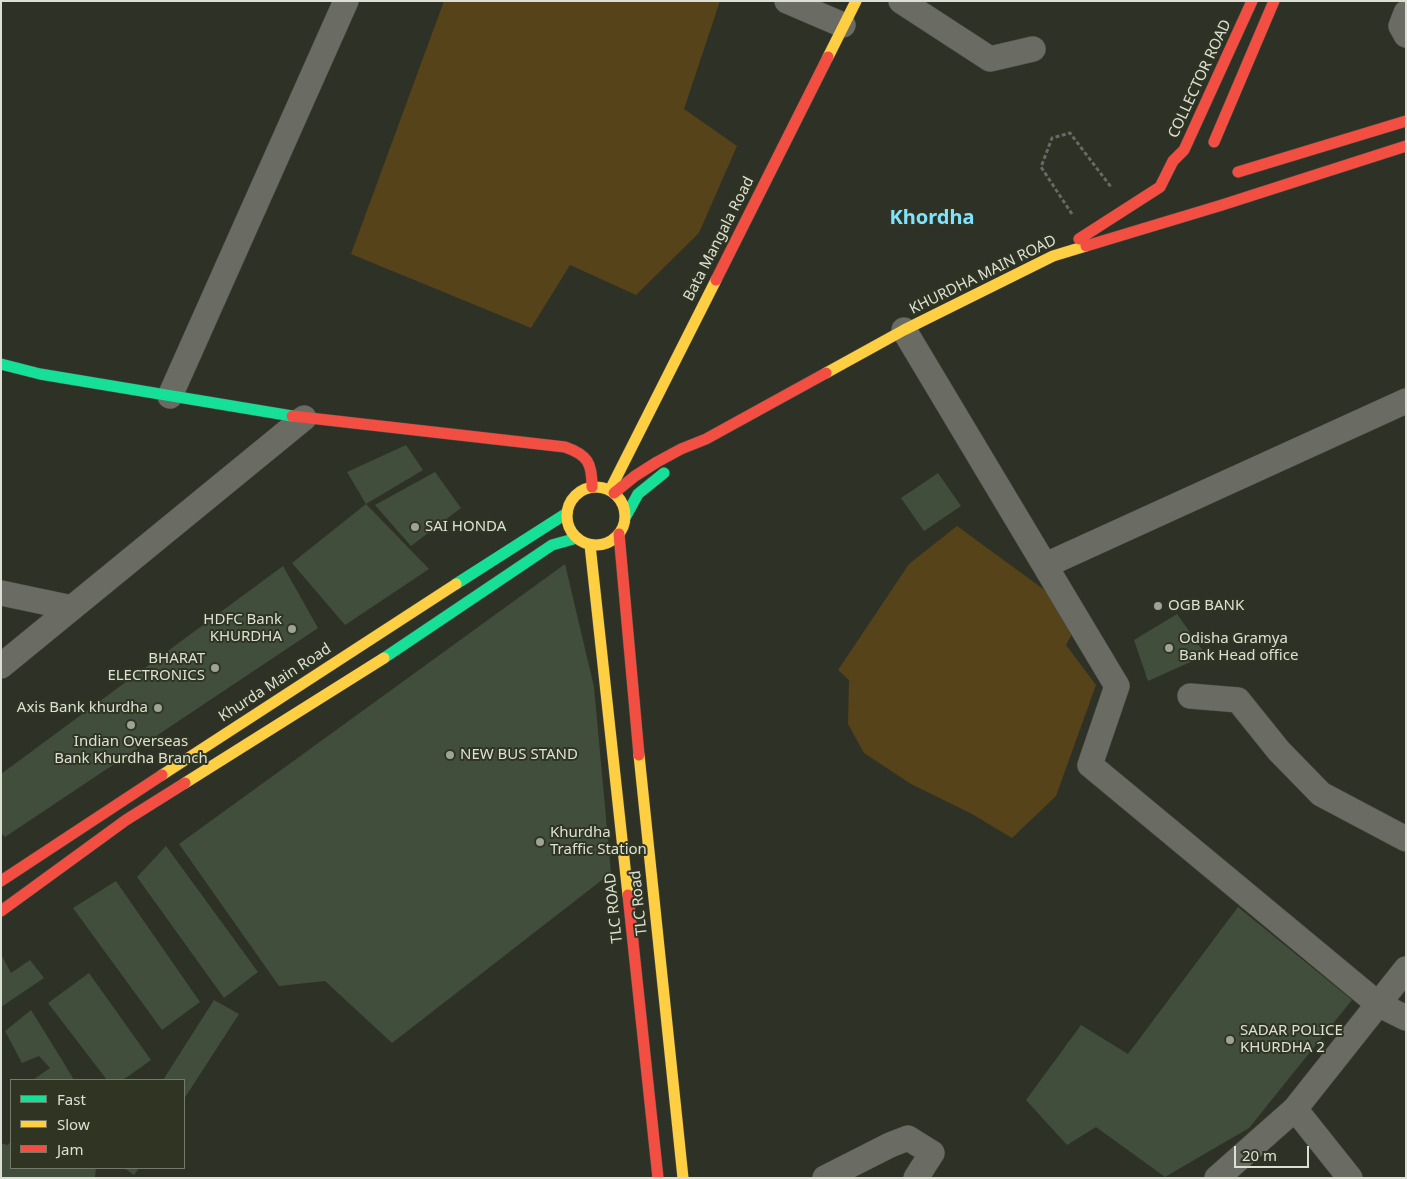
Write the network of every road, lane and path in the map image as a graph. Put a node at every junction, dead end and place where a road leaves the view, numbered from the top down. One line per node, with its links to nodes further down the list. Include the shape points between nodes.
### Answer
1 (346, 1): 25 (street)
2 (787, 1): 8 (street)
3 (856, 1): 8 (main road, Bata Mangala Road)
4 (901, 1): 10 (street, via 990,59)
5 (1252, 1): 14 (main road, COLLECTOR ROAD)
6 (1274, 1): 12 (main road)
7 (1406, 13): 9 (street, via 1401,26)
8 (834, 20): 29 (main road, Bata Mangala Road)
9 (1406, 35)
10 (1033, 49)
11 (1406, 121): 16 (main road, via 1236,177)
12 (1206, 144): 14 (main road); 15 (main road)
13 (1406, 146): 16 (main road, KHURDHA MAIN ROAD)
14 (1184, 150): 18 (main road, COLLECTOR ROAD, via 1173,162 1163,191)
15 (1226, 150)
16 (1222, 205): 20 (main road, KHURDHA MAIN ROAD)
17 (1177, 207): 20 (main road)
18 (1127, 208): 19 (path, via 1070,133 1052,138 1041,167); 21 (main road, COLLECTOR ROAD)
19 (1073, 215)
20 (1189, 215): 21 (main road, KHURDHA MAIN ROAD)
21 (1053, 256): 22 (main road, KHURDHA MAIN ROAD)
22 (904, 330): 28 (main road, KHURDHA MAIN ROAD); 35 (street)
23 (1, 364): 25 (main road, via 40,374)
24 (657, 372): 29 (main road)
25 (170, 396): 27 (main road)
26 (1406, 401): 35 (street)
27 (304, 418): 29 (main road, via 565,448 587,458); 37 (street)
28 (706, 439): 29 (main road, via 677,450); 31 (main road, via 638,494)
29 (604, 489): 30 (main road, via 580,492 571,501); 31 (main road, via 622,503)
30 (567, 513): 33 (main road, via 569,526); 41 (main road, Khurda Main Road)
31 (626, 516): 32 (main road)
32 (619, 534): 34 (main road, via 606,543); 48 (main road, TLC Road)
33 (577, 538): 34 (main road); 42 (main road, via 552,545 383,658 126,820)
34 (590, 545): 47 (main road, TLC ROAD)
35 (1046, 565): 44 (street, via 1117,686 1090,765)
36 (1, 593): 37 (street)
37 (72, 608): 38 (street)
38 (1, 666)
39 (1190, 696): 40 (street, via 1238,700 1279,751 1321,794)
40 (1406, 839)
41 (1, 881)
42 (1, 911)
43 (1406, 969): 44 (street)
44 (1378, 1004): 45 (street); 46 (street)
45 (1406, 1018)
46 (1295, 1109): 51 (street); 52 (street)
47 (658, 1178)
48 (683, 1178)
49 (825, 1178): 50 (street, via 908,1138 932,1153)
50 (916, 1178)
51 (1217, 1178)
52 (1350, 1178)

